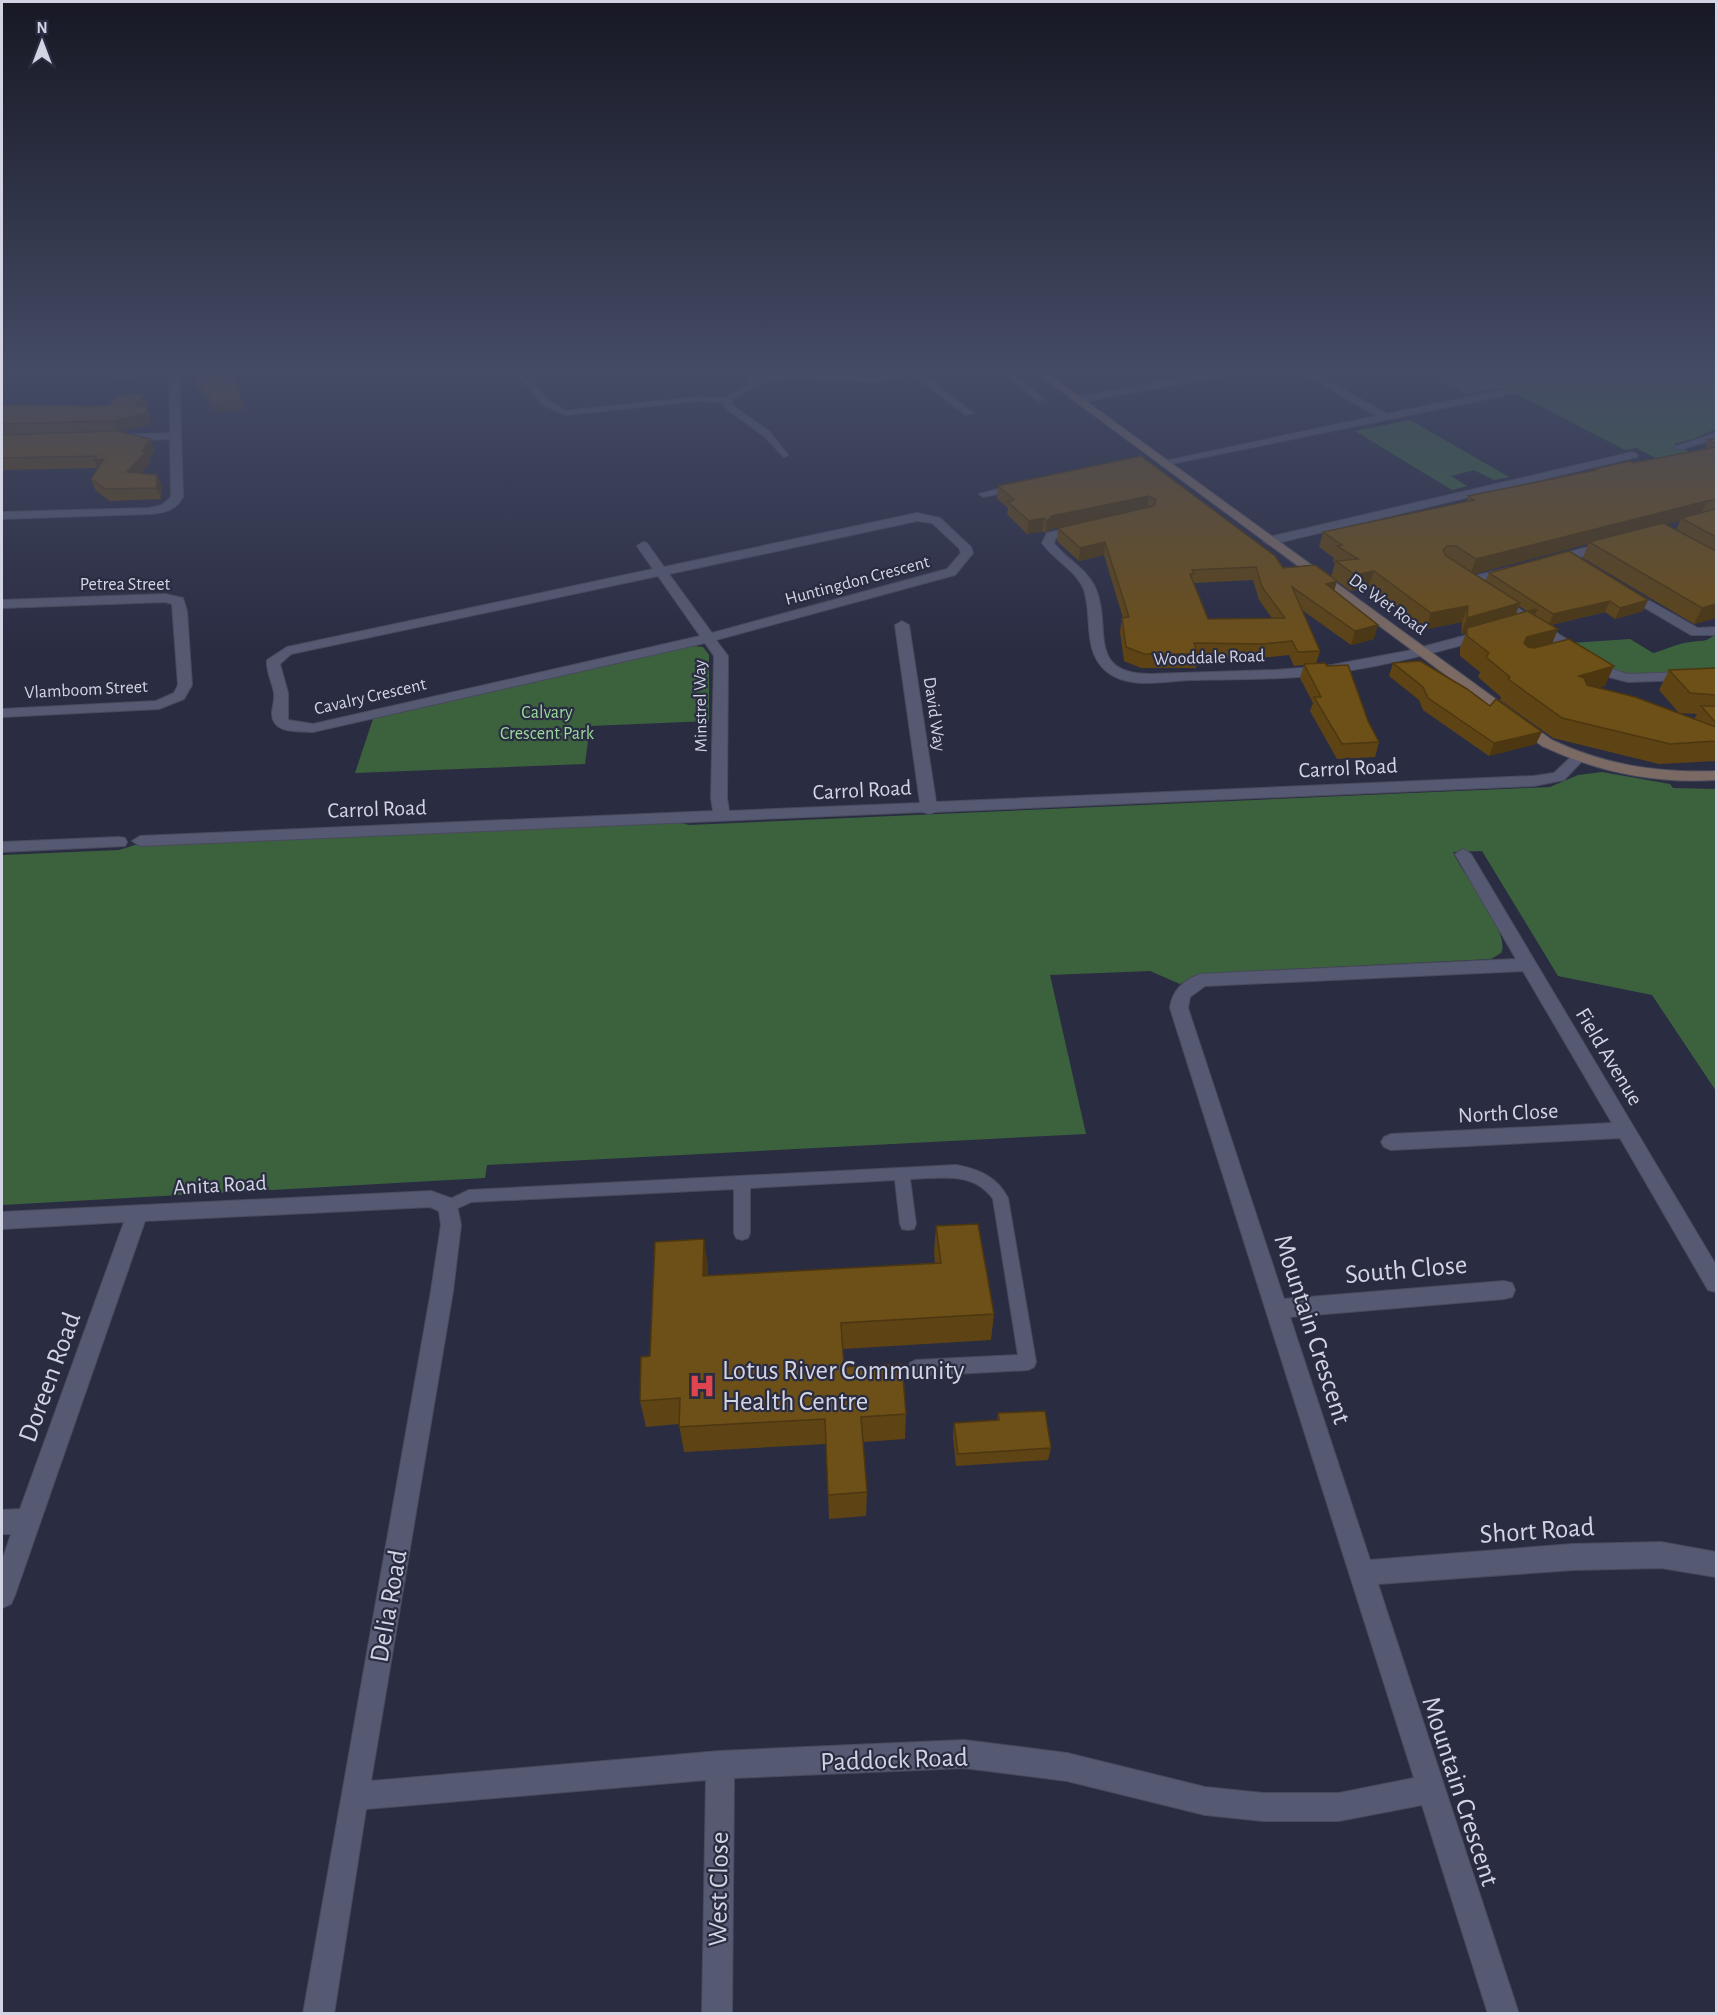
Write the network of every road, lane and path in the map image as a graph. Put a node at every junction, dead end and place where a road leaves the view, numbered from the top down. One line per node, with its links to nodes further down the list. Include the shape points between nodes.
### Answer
1 (177, 463): 6 (street, via 177,499 167,507 149,511)
2 (1160, 463): 8 (street, De Wet Road)
3 (1598, 463): 8 (street)
4 (1029, 485): 5 (lane)
5 (983, 494)
6 (2, 516)
7 (1090, 527): 21 (street, Wooddale Road, via 1055,534 1048,540 1053,550 1085,580 1102,657 1113,671 1122,675 1311,672)
8 (1269, 541): 21 (street, De Wet Road)
9 (1624, 541): 11 (street)
10 (643, 546): 13 (street, Minstrel Way)
11 (1567, 556): 12 (street); 16 (street, via 1466,579)
12 (1586, 568)
13 (662, 573): 19 (street, Minstrel Way); 19 (street, Huntingdon Crescent, via 917,517 936,520 967,550 957,566 946,574); 19 (street, Cavalry Crescent, via 287,651 272,666 281,691 280,720 292,728 313,728)
14 (1616, 586): 18 (street, via 1695,632)
15 (2, 604): 24 (street, Petrea Street, via 155,598 178,601 185,686)
16 (1532, 621): 20 (street); 21 (street, Wooddale Road)
17 (902, 625): 28 (street, David Way)
18 (1716, 631)
19 (710, 638): 29 (street, Minstrel Way, via 721,657)
20 (1573, 649): 22 (street); 23 (street, via 1628,683)
21 (1420, 651): 26 (street, De Wet Road, via 1532,734)
22 (1554, 654)
23 (1716, 675)
24 (172, 701): 25 (street, Vlamboom Street, via 139,707)
25 (2, 713)
26 (1578, 758): 27 (street, De Wet Road, via 1645,774); 28 (street, Carrol Road, via 1559,777 1534,781)
27 (1716, 776)
28 (929, 808): 29 (street, Carrol Road)
29 (722, 817): 30 (street, Carrol Road)
30 (140, 841)
31 (119, 842): 32 (street)
32 (2, 847)
33 (1463, 854): 34 (street, Field Avenue)
34 (1527, 965): 35 (street, Field Avenue); 46 (street, Mountain Crescent, via 1201,980 1180,997 1179,1008)
35 (1628, 1130): 36 (street, North Close); 44 (street, Field Avenue)
36 (1391, 1142)
37 (902, 1174): 38 (lane); 42 (lane); 47 (lane, via 956,1171 975,1174 994,1188 1000,1198 1028,1362)
38 (742, 1182): 39 (lane, via 469,1196); 43 (lane)
39 (445, 1204): 40 (street, Anita Road, via 418,1199); 55 (street, Delia Road, via 451,1225 442,1291)
40 (138, 1212): 41 (street, Anita Road); 48 (street, Doreen Road)
41 (2, 1220)
42 (908, 1224)
43 (742, 1233)
44 (1716, 1283)
45 (1504, 1290): 46 (street, South Close)
46 (1277, 1309): 51 (street, Mountain Crescent)
47 (916, 1368)
48 (29, 1521): 49 (street); 52 (street, Doreen Road)
49 (2, 1522)
50 (1716, 1564): 51 (street, Short Road, via 1661,1555 1617,1556)
51 (1361, 1573): 54 (street, Mountain Crescent)
52 (2, 1595)
53 (720, 1765): 54 (street, Paddock Road, via 964,1754 1067,1767 1205,1801 1263,1807 1339,1807); 55 (street, Paddock Road); 57 (street, West Close)
54 (1430, 1789): 58 (street, Mountain Crescent)
55 (354, 1796): 56 (street, Delia Road)
56 (318, 2013)
57 (717, 2013)
58 (1504, 2013)

